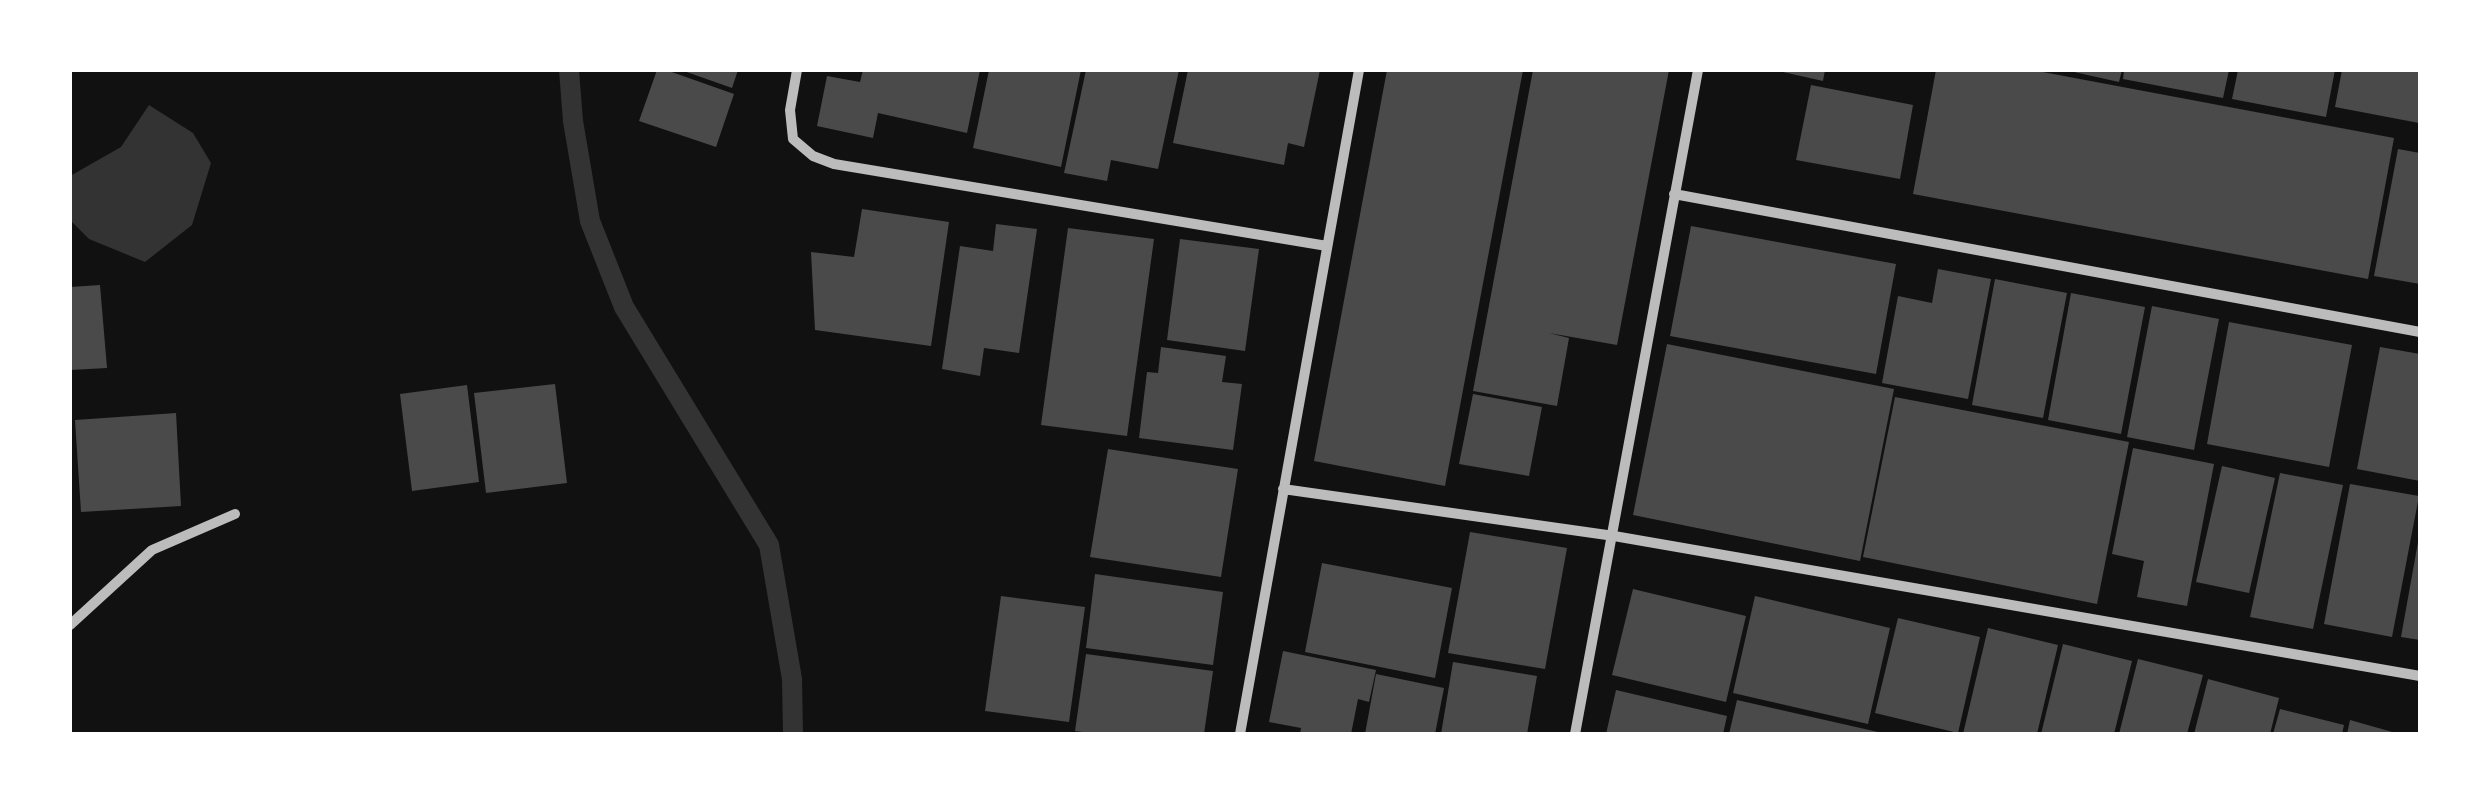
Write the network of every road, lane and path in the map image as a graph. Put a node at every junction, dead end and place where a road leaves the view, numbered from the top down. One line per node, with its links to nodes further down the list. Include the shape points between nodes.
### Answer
1 (798, 70): 5 (street, via 790,110 793,139 834,164)
2 (1359, 70): 5 (street)
3 (1698, 70): 4 (street)
4 (1674, 194): 6 (street); 9 (street)
5 (1326, 246): 7 (street)
6 (2420, 332)
7 (1282, 489): 9 (street); 12 (street)
8 (234, 514): 10 (street, via 152,550)
9 (1614, 536): 11 (street); 13 (street)
10 (70, 625)
11 (2420, 676)
12 (1240, 734)
13 (1576, 734)

